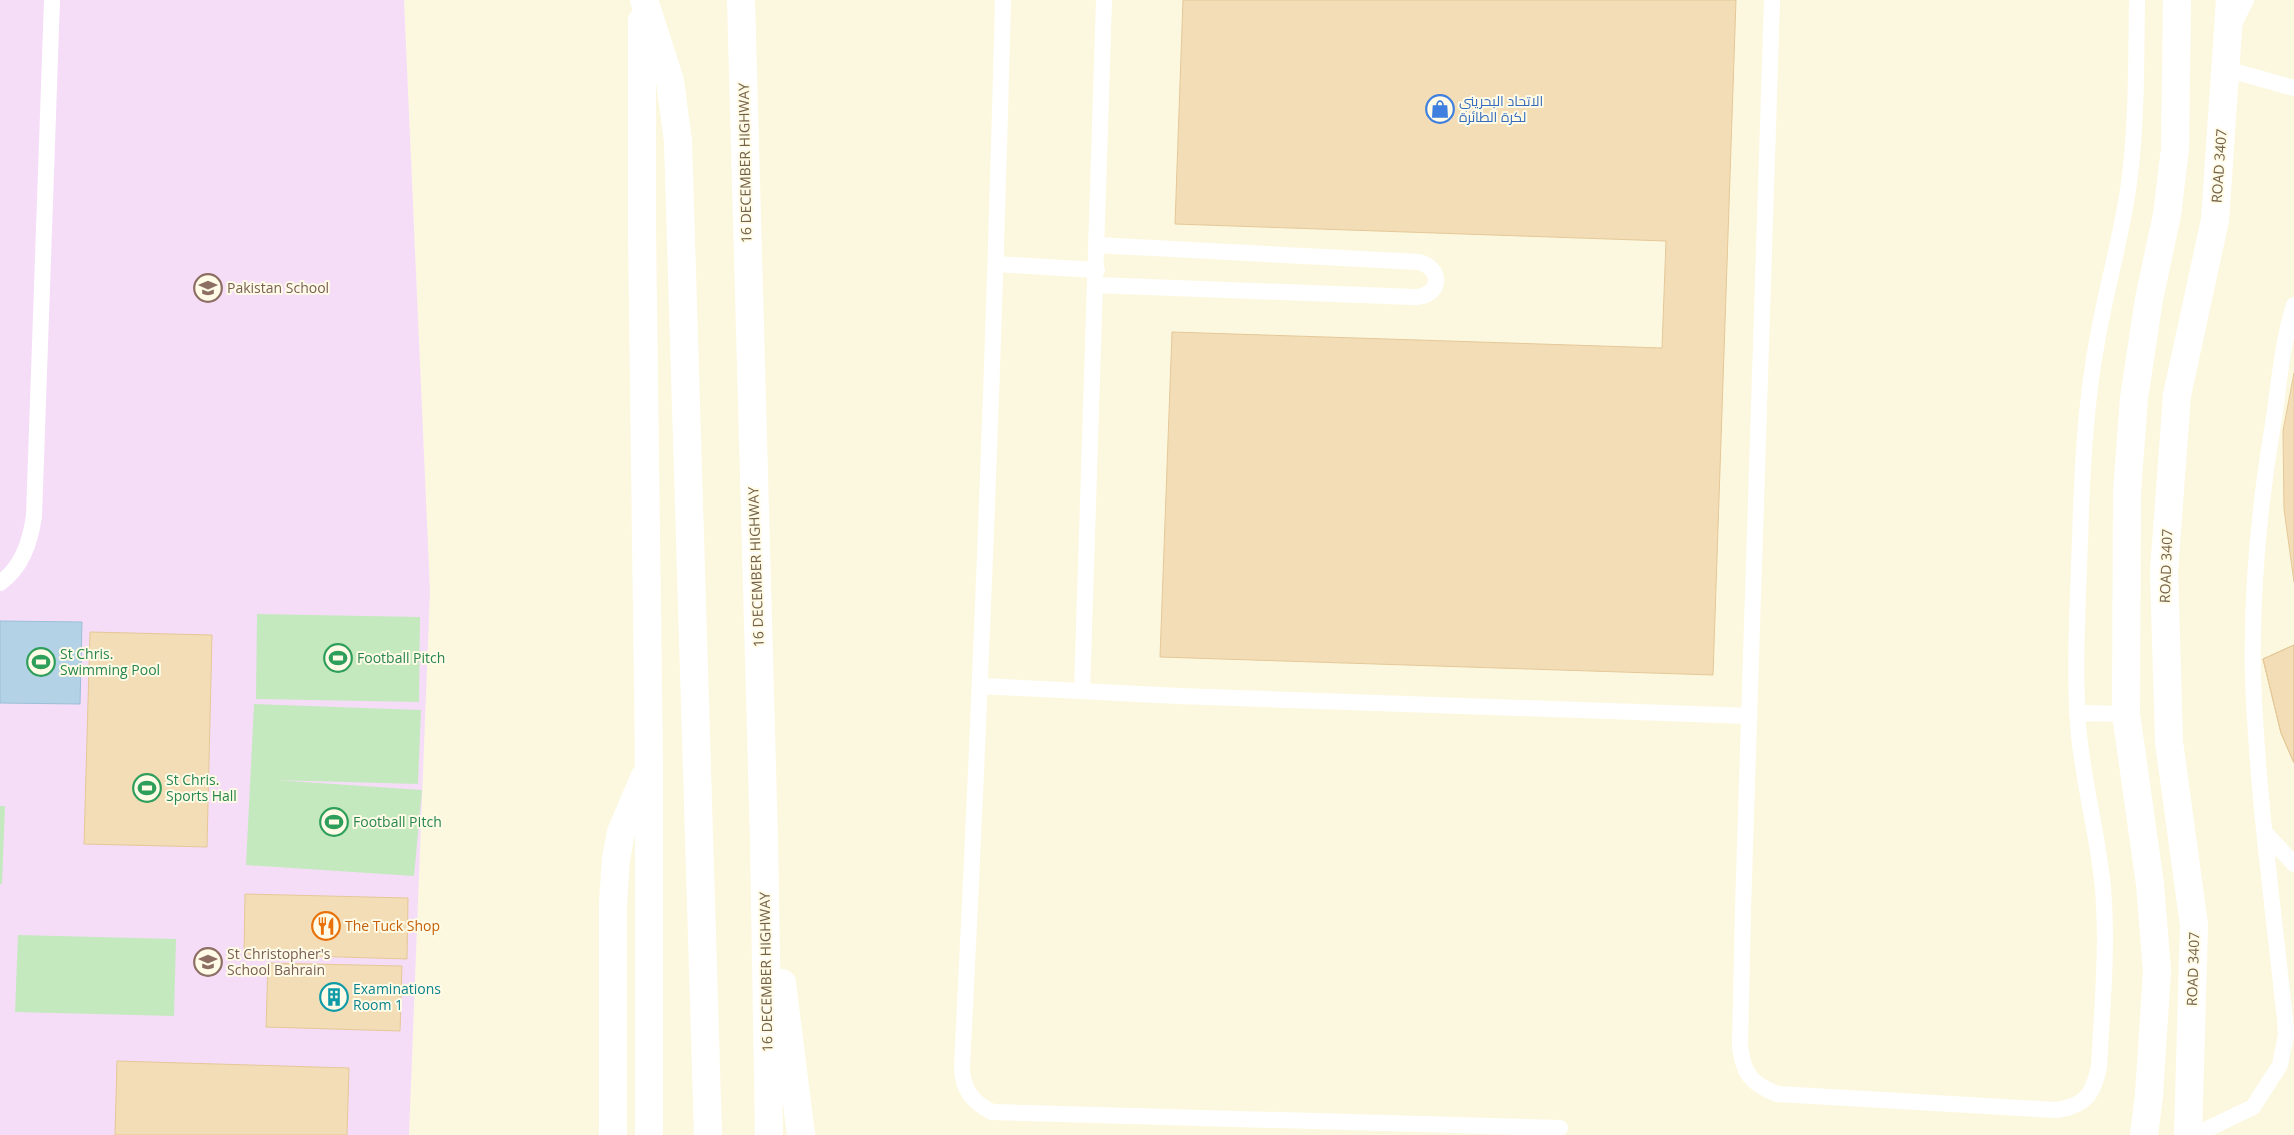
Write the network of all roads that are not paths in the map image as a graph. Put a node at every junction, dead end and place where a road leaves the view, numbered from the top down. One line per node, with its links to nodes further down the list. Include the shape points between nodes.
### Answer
1 (52, 0): 18 (lane, via 34,516 31,539 21,560)
2 (643, 0): 25 (main road, via 642,231); 32 (main road, via 670,81 678,141)
3 (741, 0): 27 (main road, 16 DECEMBER HIGHWAY)
4 (1003, 0): 15 (lane)
5 (1104, 0): 14 (lane)
6 (1772, 0): 24 (lane)
7 (2137, 0): 21 (lane, via 2134,134 2129,183 2098,337 2085,438)
8 (2177, 0): 23 (main road, via 2175,149 2167,216 2149,299 2134,398 2127,492)
9 (2230, 0): 11 (main road, ROAD 3407)
10 (2246, 0): 11 (lane)
11 (2229, 35): 12 (main road, ROAD 3407)
12 (2226, 69): 13 (lane); 22 (main road, ROAD 3407, via 2215,220 2178,395 2164,570)
13 (2294, 88)
14 (1096, 245): 16 (lane); 16 (lane, via 1418,262 1435,272 1437,282 1424,297 1414,297)
15 (997, 264): 16 (lane); 19 (lane)
16 (1096, 278): 20 (lane)
17 (2294, 305): 26 (lane, via 2263,487 2256,556 2253,676 2256,745)
18 (0, 584)
19 (981, 686): 20 (lane); 29 (lane, via 962,1078 972,1100 992,1112)
20 (1082, 691): 24 (lane)
21 (2077, 713): 23 (lane); 24 (lane, via 2082,773 2103,888 2104,969 2099,1067 2095,1084 2086,1098 2072,1108 2056,1110 1777,1094 1762,1088 1750,1077 1742,1062 1740,1046)
22 (2168, 713): 23 (main road); 36 (main road, ROAD 3407, via 2194,925)
23 (2126, 714): 35 (main road, via 2150,884 2157,971)
24 (1749, 716)
25 (649, 765): 30 (main road, via 622,832 616,859 612,903); 31 (main road)
26 (2266, 834): 28 (lane); 37 (lane, via 2285,1020 2284,1050 2273,1078 2253,1107)
27 (764, 841): 33 (main road, 16 DECEMBER HIGHWAY); 34 (main road)
28 (2294, 864)
29 (1560, 1128)
30 (612, 1135)
31 (649, 1135)
32 (708, 1135)
33 (769, 1135)
34 (801, 1135)
35 (2144, 1135)
36 (2188, 1135)
37 (2195, 1135)

